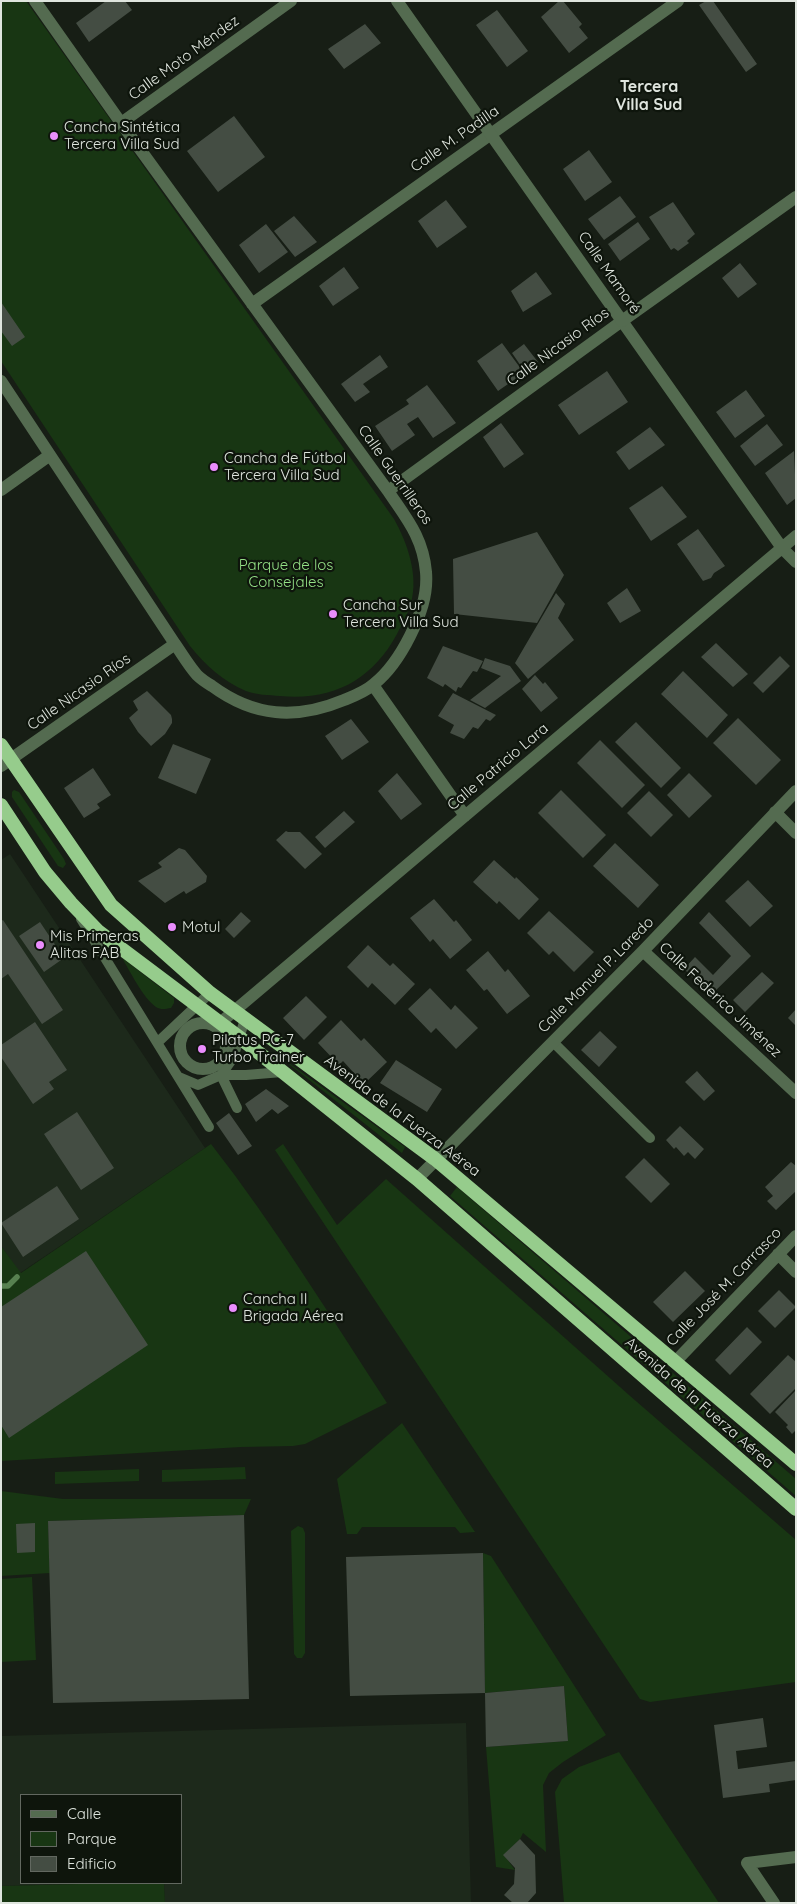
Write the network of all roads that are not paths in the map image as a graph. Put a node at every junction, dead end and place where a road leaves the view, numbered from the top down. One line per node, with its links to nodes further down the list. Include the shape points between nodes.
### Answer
1 (35, 1): 5 (street, Calle Guerrilleros)
2 (291, 1): 5 (street, Calle Moto Méndez)
3 (397, 1): 6 (street, Calle Mamoré)
4 (678, 1): 6 (street, Calle M. Padilla)
5 (121, 123): 8 (street, Calle Guerrilleros)
6 (491, 134): 8 (street, Calle M. Padilla); 9 (street, Calle Mamoré)
7 (796, 197): 9 (street, Calle Nicasio Ríos)
8 (252, 304): 13 (street, Calle Guerrilleros)
9 (622, 320): 13 (street, Calle Nicasio Ríos); 15 (street, Calle Mamoré)
10 (1, 381): 11 (street, Calle Guerrilleros)
11 (50, 455): 12 (street); 17 (street, Calle Guerrilleros)
12 (1, 490)
13 (388, 491): 18 (street, Calle Guerrilleros, via 419,537 426,572 423,610 404,647)
14 (796, 536): 15 (street, Calle Patricio Lara)
15 (782, 548): 16 (street, Calle Mamoré); 24 (street, Calle Patricio Lara)
16 (796, 562)
17 (175, 644): 18 (street, Calle Guerrilleros, via 197,675 220,692 243,705 270,712 299,714 329,707); 20 (street, Calle Nicasio Ríos)
18 (373, 685): 24 (street)
19 (1, 745): 20 (highway, Avenida de la Fuerza Aérea)
20 (6, 762): 28 (highway, Avenida de la Fuerza Aérea, via 111,906)
21 (796, 791): 23 (street, Calle Manuel P. Laredo)
22 (1, 805): 26 (highway, Avenida de la Fuerza Aérea, via 45,872)
23 (775, 812): 25 (street); 27 (street, Calle Manuel P. Laredo)
24 (465, 816): 30 (street, Calle Patricio Lara)
25 (796, 833)
26 (71, 903): 29 (highway, Avenida de la Fuerza Aérea, via 98,931); 34 (lane)
27 (643, 951): 35 (street, Calle Manuel P. Laredo); 39 (street, Calle Federico Jiménez)
28 (210, 993): 29 (lane); 30 (highway, Avenida de la Fuerza Aérea)
29 (198, 1005): 32 (highway, Avenida de la Fuerza Aérea); 34 (lane)
30 (234, 1011): 31 (highway, Avenida de la Fuerza Aérea); 32 (street, Calle Patricio Lara)
31 (245, 1019): 33 (lane); 43 (highway, Avenida de la Fuerza Aérea)
32 (220, 1022): 33 (highway, Avenida de la Fuerza Aérea)
33 (239, 1037): 36 (highway, Avenida de la Fuerza Aérea); 37 (lane, via 234,1058)
34 (158, 1042): 38 (lane)
35 (553, 1042): 42 (lane); 43 (street, Calle Manuel P. Laredo)
36 (282, 1072): 37 (lane); 44 (highway, Avenida de la Fuerza Aérea)
37 (221, 1075): 38 (lane, via 198,1085); 40 (lane)
38 (179, 1076): 41 (lane)
39 (796, 1093)
40 (237, 1108)
41 (210, 1127)
42 (650, 1138)
43 (435, 1159): 44 (street, Calle Manuel P. Laredo); 48 (highway, Avenida de la Fuerza Aérea)
44 (417, 1179): 50 (highway, Avenida de la Fuerza Aérea)
45 (796, 1236): 46 (street, Calle José M. Carrasco)
46 (778, 1254): 47 (street); 48 (street, Calle José M. Carrasco)
47 (796, 1272)
48 (675, 1362): 49 (highway, Avenida de la Fuerza Aérea)
49 (796, 1464)
50 (796, 1509)
51 (796, 1857): 52 (street, via 747,1863)
52 (774, 1903)

